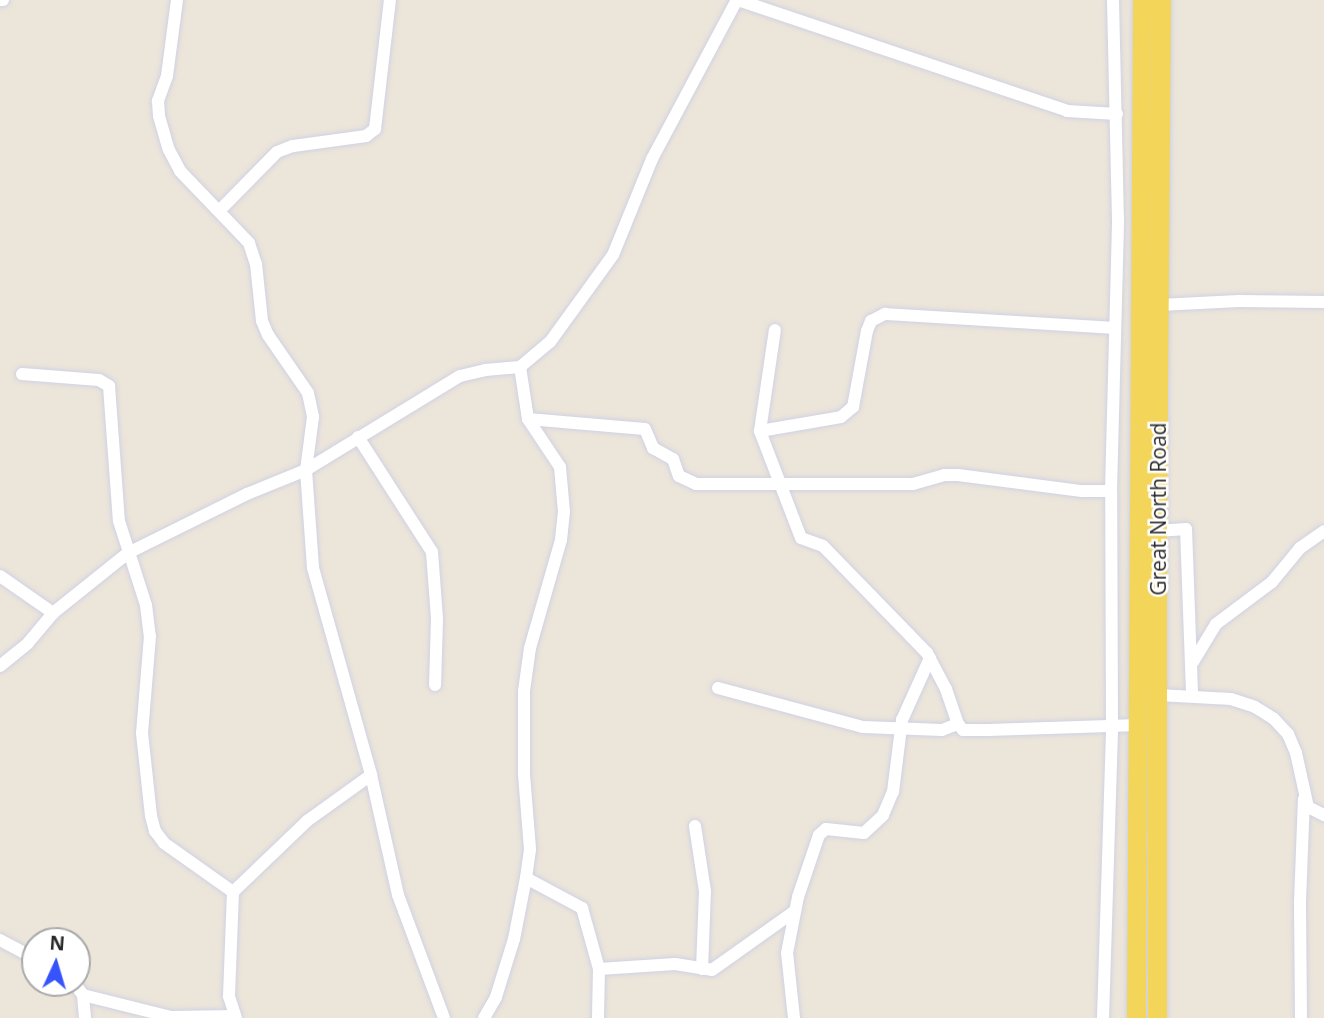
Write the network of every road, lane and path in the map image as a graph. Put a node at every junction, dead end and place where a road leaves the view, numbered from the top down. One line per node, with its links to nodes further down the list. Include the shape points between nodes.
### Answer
1 (177, 0): 8 (street, via 159,116 180,171)
2 (390, 0): 8 (street, via 375,129 366,136 276,152)
3 (738, 0): 7 (street, via 1067,111); 13 (street, via 652,159 613,255 550,342)
4 (1113, 0): 7 (street)
5 (1142, 0): 35 (main road, Great North Road)
6 (1161, 0): 10 (main road, Great North Road)
7 (1117, 114): 11 (street)
8 (220, 210): 18 (street, via 249,243 262,321 308,393 313,416)
9 (1324, 302): 10 (street)
10 (1159, 305): 21 (main road, Great North Road)
11 (1114, 328): 16 (street, via 885,314 871,321 853,407 841,417); 20 (street)
12 (775, 330): 16 (street)
13 (520, 366): 15 (street); 17 (street, via 460,376)
14 (22, 374): 23 (street, via 99,380 109,386 119,521)
15 (528, 419): 19 (street, via 641,427 653,448 673,458 679,476 696,485); 41 (street, via 560,467 564,512 524,691 530,849)
16 (760, 431): 19 (street)
17 (358, 438): 18 (street); 29 (street, via 432,552)
18 (306, 470): 23 (street); 37 (street, via 313,568)
19 (779, 485): 20 (street, via 913,484 958,475); 26 (street, via 801,538 823,546)
20 (1111, 491): 34 (street)
21 (1157, 531): 27 (street, via 1186,529); 31 (main road, Great North Road)
22 (1324, 531): 27 (street, via 1300,548 1272,582 1216,624)
23 (128, 554): 25 (street); 42 (street, via 146,605 150,636 142,733 153,824 164,843)
24 (0, 576): 25 (street)
25 (53, 612): 28 (street)
26 (930, 658): 33 (street); 36 (street)
27 (1192, 664): 32 (street)
28 (0, 666)
29 (435, 685)
30 (719, 688): 36 (street, via 863,727)
31 (1158, 695): 32 (street); 58 (main road, Great North Road)
32 (1192, 696): 38 (street, via 1231,699 1274,719 1288,734 1296,753)
33 (958, 723): 34 (street, via 963,730); 36 (street, via 943,730)
34 (1112, 725): 35 (street); 56 (street)
35 (1139, 725): 57 (main road, Great North Road)
36 (900, 730): 43 (street, via 893,792 883,815 864,833 822,831)
37 (371, 775): 42 (street, via 307,821); 52 (street, via 398,895)
38 (1304, 799): 39 (street, via 1308,807); 59 (street)
39 (1324, 815)
40 (695, 826): 47 (street, via 705,897)
41 (526, 878): 46 (street, via 582,908); 53 (street, via 514,939 496,997)
42 (233, 892): 50 (street, via 229,996)
43 (794, 911): 47 (street, via 719,967); 55 (street, via 786,964)
44 (0, 940): 45 (street)
45 (21, 951)
46 (599, 969): 47 (street, via 675,964); 54 (street)
47 (702, 969)
48 (83, 997): 51 (street)
49 (91, 997): 50 (street, via 171,1017)
50 (236, 1017)
51 (85, 1018)
52 (444, 1018)
53 (484, 1018)
54 (598, 1018)
55 (794, 1018)
56 (1102, 1018)
57 (1136, 1018)
58 (1157, 1018)
59 (1301, 1018)

